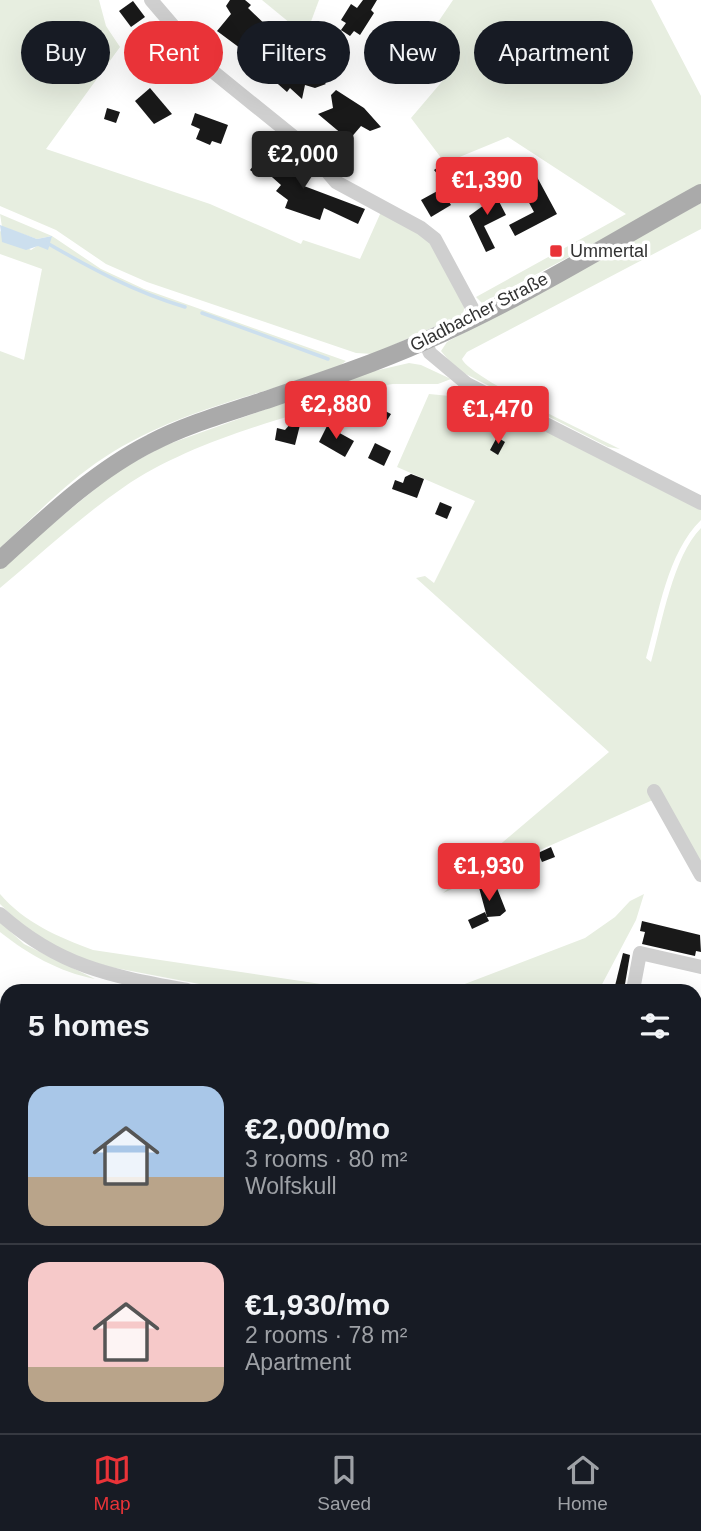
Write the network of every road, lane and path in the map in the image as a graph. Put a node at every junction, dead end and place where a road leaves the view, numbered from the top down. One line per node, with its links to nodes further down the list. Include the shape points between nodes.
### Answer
1 (151, 0): 3 (street, via 211,70 305,146 336,182 435,239)
2 (701, 193): 3 (main road, Gladbacher Straße)
3 (477, 317): 4 (main road, Gladbacher Straße)
4 (425, 342): 5 (street, via 430,354 467,384); 6 (main road, Gladbacher Straße, via 150,443 45,518)
5 (701, 503)
6 (0, 560)
7 (654, 791): 8 (street)
8 (701, 876)
9 (0, 914): 11 (street, via 23,935 64,958 107,975)
10 (701, 967): 12 (street, via 640,953)
11 (155, 984)
12 (634, 984)

